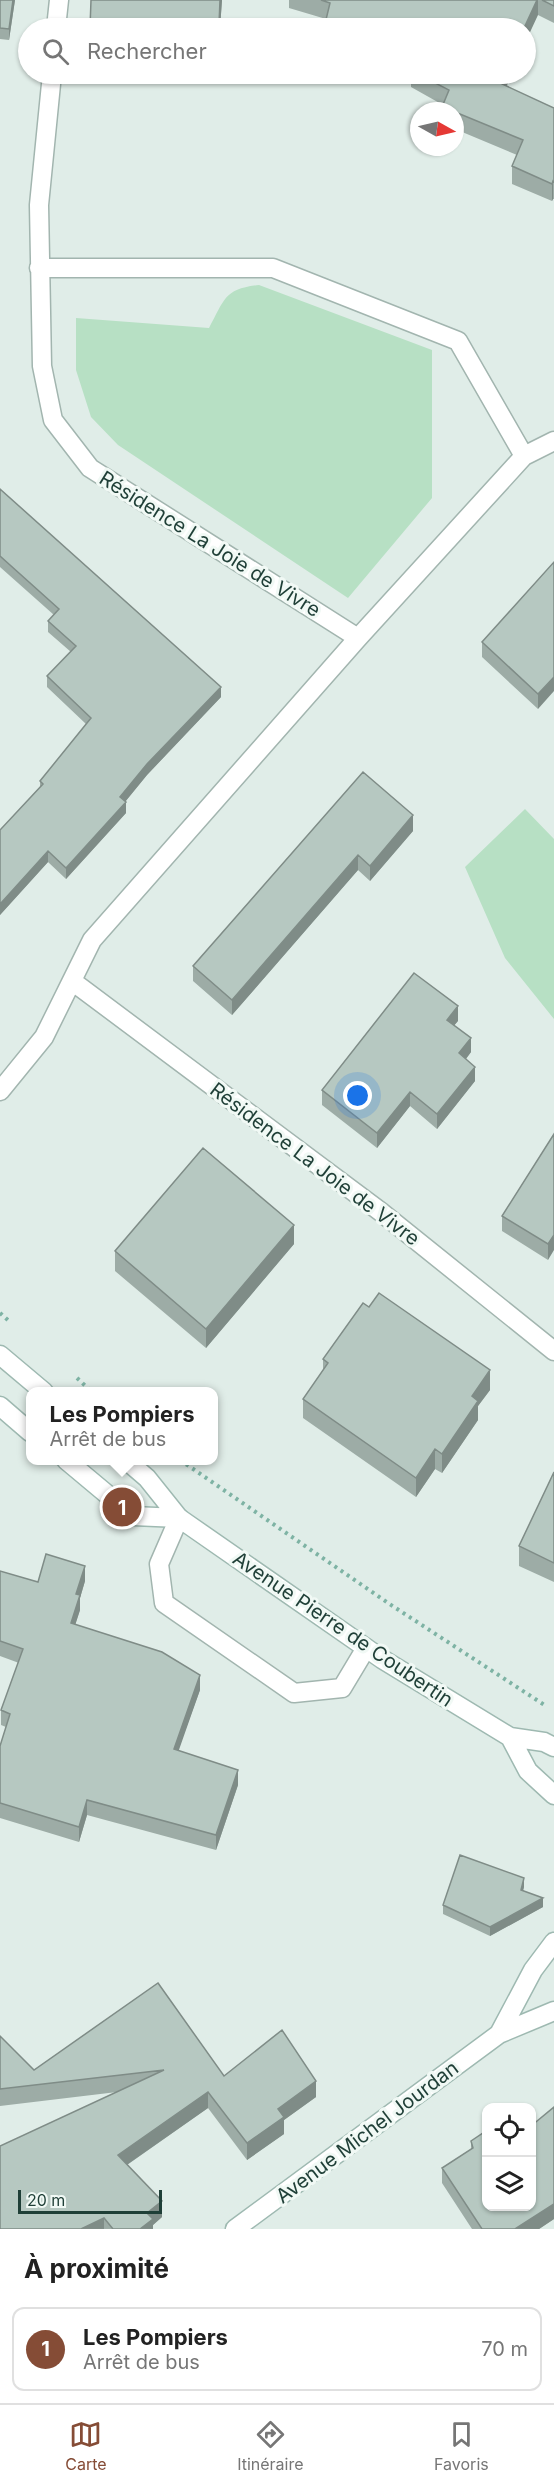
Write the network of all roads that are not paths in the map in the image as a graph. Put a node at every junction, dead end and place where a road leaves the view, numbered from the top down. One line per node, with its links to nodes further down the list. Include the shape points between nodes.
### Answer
1 (59, 0): 2 (street)
2 (57, 18)
3 (51, 84): 4 (street, Résidence La Joie de Vivre, via 39,205)
4 (39, 268): 6 (street, via 273,268 458,340); 7 (street, Résidence La Joie de Vivre, via 42,366 53,420 90,468)
5 (554, 441): 6 (street)
6 (524, 456): 7 (street)
7 (358, 638): 8 (street, via 92,940)
8 (72, 981): 9 (street, via 44,1037); 10 (street, Résidence La Joie de Vivre, via 381,1212)
9 (0, 1091)
10 (554, 1351)
11 (0, 1355): 12 (street)
12 (38, 1387)
13 (0, 1406): 14 (street)
14 (26, 1429)
15 (71, 1465): 17 (street, via 133,1516)
16 (131, 1465): 17 (street, Avenue Pierre de Coubertin, via 147,1478)
17 (179, 1518): 18 (street, Avenue Pierre de Coubertin); 18 (street, via 159,1564 164,1603 294,1693 342,1688)
18 (366, 1648): 19 (street, Avenue Pierre de Coubertin)
19 (510, 1737): 20 (street, Avenue Pierre de Coubertin); 21 (street, via 528,1771)
20 (554, 1747)
21 (554, 1795)
22 (554, 1942): 24 (street, Avenue Michel Jourdan, via 532,1970)
23 (554, 2011): 24 (street, Avenue Michel Jourdan)
24 (499, 2034): 25 (street, Avenue Michel Jourdan)
25 (236, 2229)

